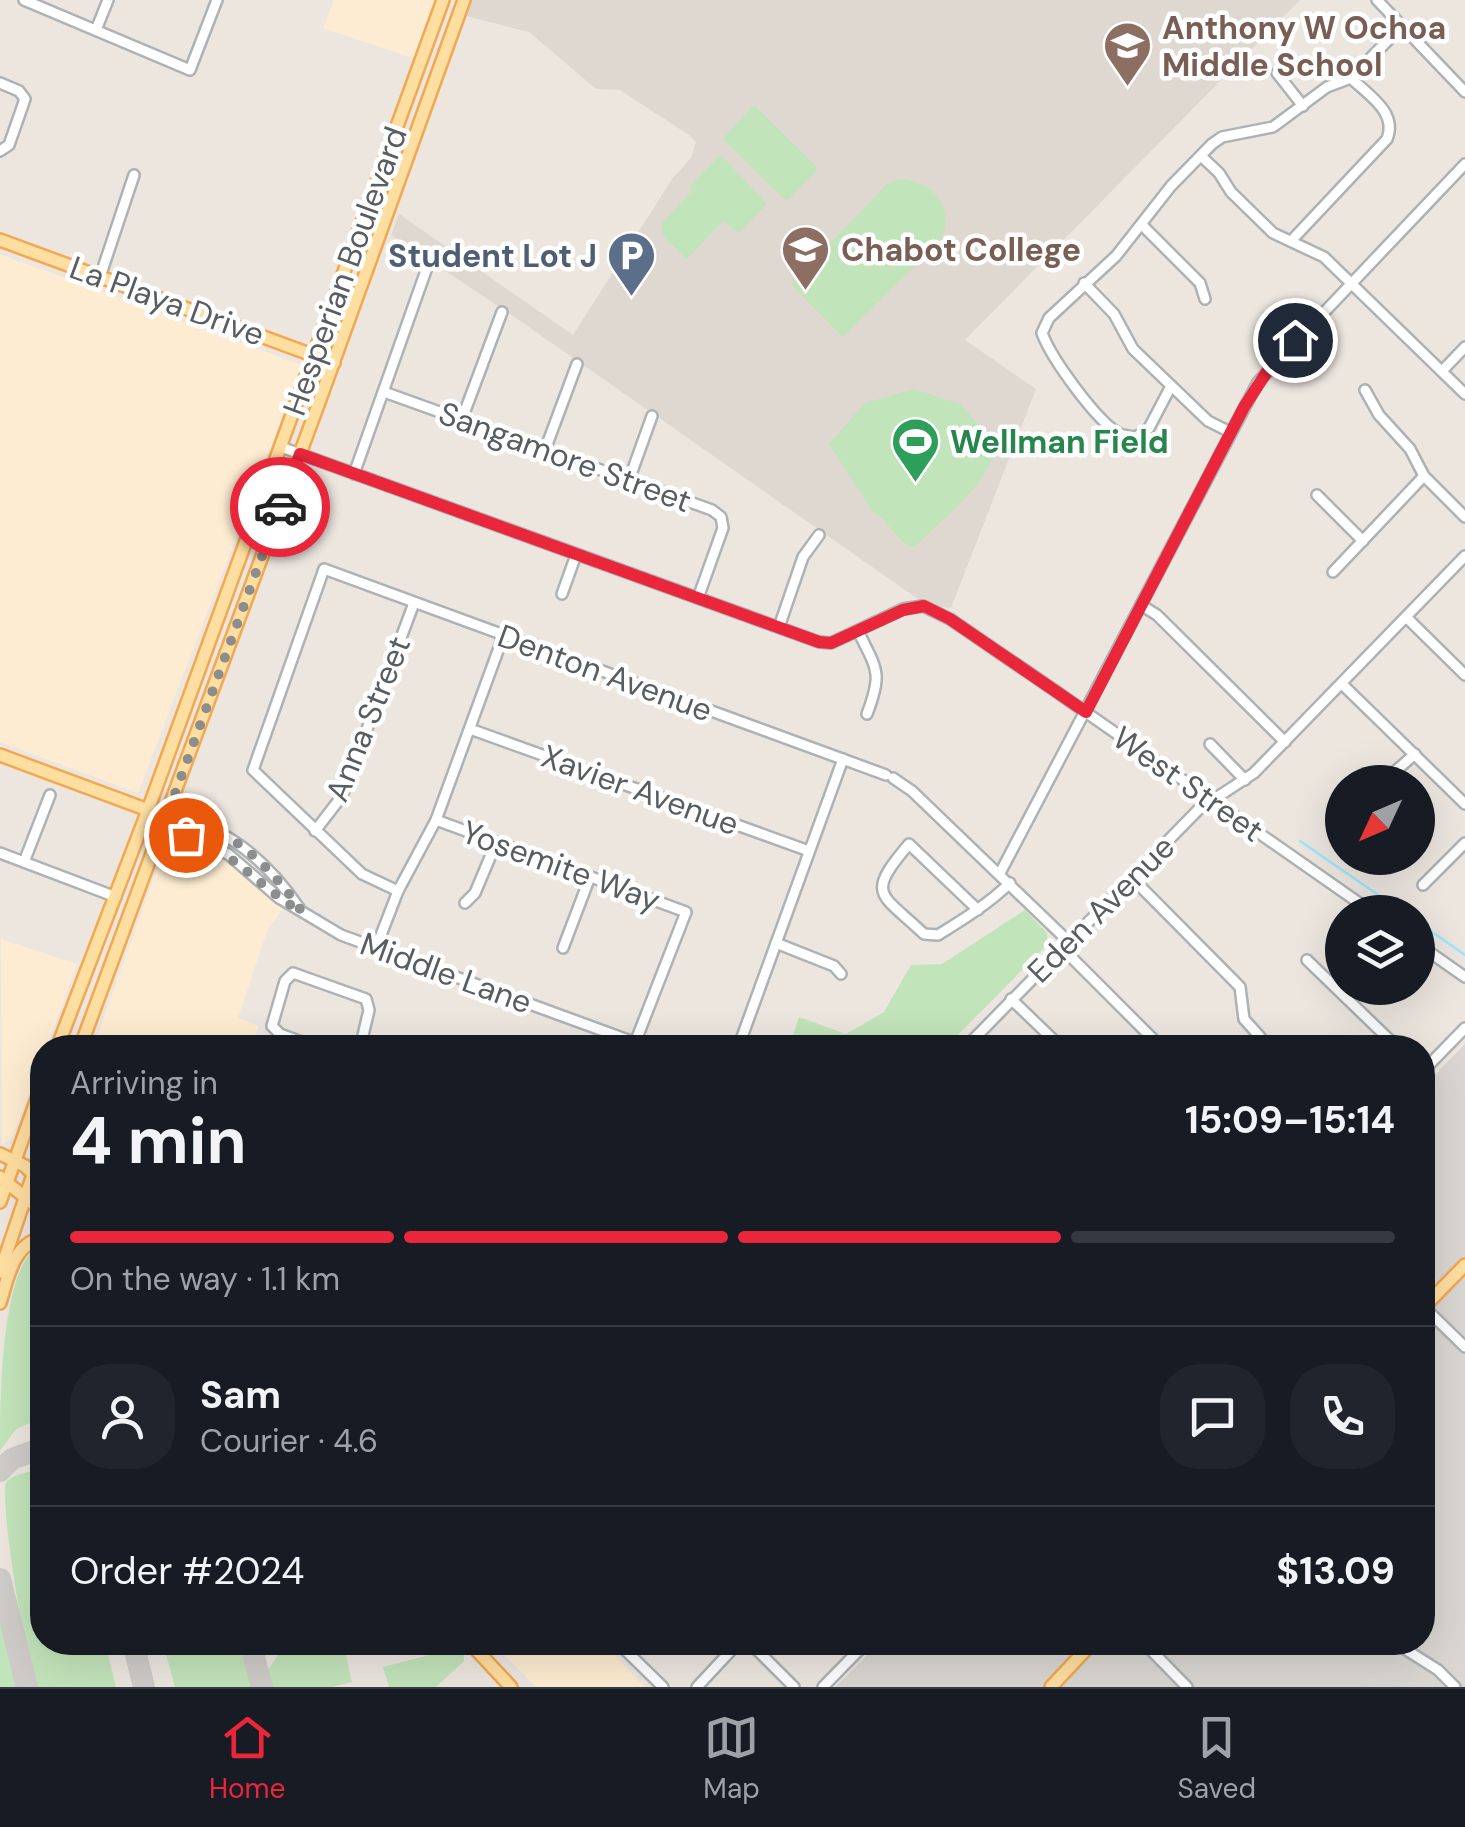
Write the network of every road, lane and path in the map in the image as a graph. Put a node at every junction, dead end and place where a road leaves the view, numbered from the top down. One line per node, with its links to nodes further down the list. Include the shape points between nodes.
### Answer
1 (24, 0): 8 (street)
2 (108, 0): 8 (street)
3 (217, 0): 8 (street, via 190,70)
4 (443, 0): 28 (main road, Hesperian Boulevard)
5 (464, 0): 29 (main road, Hesperian Boulevard)
6 (1377, 0): 7 (street)
7 (1402, 26): 10 (street); 12 (street)
8 (96, 30)
9 (1277, 73): 13 (street)
10 (1351, 78): 13 (street); 20 (street, via 1392,126)
11 (0, 84): 14 (street, via 25,99 9,145)
12 (1465, 92)
13 (1303, 106): 15 (street, via 1273,127 1222,137)
14 (0, 152)
15 (1201, 156): 18 (street); 20 (street, via 1273,233)
16 (1465, 164): 24 (street)
17 (134, 176): 22 (street)
18 (1142, 225): 23 (street); 25 (street, via 1200,283)
19 (0, 240): 22 (main road, La Playa Drive)
20 (1291, 241): 24 (street, via 1324,257)
21 (429, 262): 34 (street)
22 (100, 277): 28 (main road, La Playa Drive)
23 (1084, 283): 32 (street); 32 (street, via 1042,333 1077,392 1121,435 1136,437 1149,428)
24 (1351, 283): 31 (street); 38 (street, via 1272,364)
25 (1205, 299)
26 (502, 312): 37 (street)
27 (1465, 347): 31 (street)
28 (314, 356): 29 (main road, La Playa Drive); 39 (main road, Hesperian Boulevard)
29 (334, 364): 41 (main road, Hesperian Boulevard)
30 (577, 364): 40 (street)
31 (1442, 371): 35 (street)
32 (1171, 386): 38 (street)
33 (1366, 390): 43 (street)
34 (384, 392): 37 (street, Sangamore Street); 42 (street)
35 (1465, 394)
36 (652, 416): 44 (street)
37 (462, 419): 40 (street, Sangamore Street)
38 (1230, 432): 55 (street)
39 (280, 447): 41 (street, West Street); 75 (main road, Hesperian Boulevard)
40 (545, 450): 44 (street, Sangamore Street)
41 (300, 454): 42 (street, West Street); 77 (main road, Hesperian Boulevard)
42 (354, 474): 49 (street, West Street)
43 (1424, 476): 46 (street); 48 (street)
44 (629, 480): 53 (street, Sangamore Street, via 722,517)
45 (1317, 495): 48 (street)
46 (1465, 517)
47 (819, 535): 57 (street, via 803,558)
48 (1363, 541): 51 (street)
49 (576, 554): 52 (street); 53 (street, West Street)
50 (1465, 556): 56 (street, Eden Avenue)
51 (1333, 572)
52 (562, 594)
53 (698, 598): 57 (street, West Street)
54 (414, 603): 59 (street, Denton Avenue); 78 (street, Anna Street, via 342,796); 78 (street, Denton Avenue, via 324,569 253,770)
55 (1141, 605): 62 (street); 65 (street)
56 (1406, 617): 60 (street); 61 (street, Eden Avenue)
57 (778, 627): 58 (street, West Street, via 831,643)
58 (858, 632): 62 (street, West Street, via 924,606); 63 (street, via 878,672)
59 (503, 636): 64 (street); 69 (street, Denton Avenue)
60 (1465, 675)
61 (1342, 684): 65 (street, Eden Avenue); 67 (street)
62 (1086, 712): 73 (street, West Street); 84 (street)
63 (867, 714)
64 (470, 729): 76 (street); 81 (street, Xavier Avenue)
65 (1285, 742): 71 (street, Eden Avenue)
66 (1210, 744): 71 (street)
67 (1415, 754): 70 (street); 74 (street)
68 (0, 755): 75 (main road)
69 (843, 758): 81 (street); 84 (street, Denton Avenue, via 912,790)
70 (1402, 765)
71 (1245, 780): 73 (street, Eden Avenue)
72 (50, 795): 83 (street)
73 (1212, 800): 86 (street, Eden Avenue); 90 (street, West Street)
74 (1465, 804)
75 (148, 810): 77 (main road); 91 (main road, Hesperian Boulevard)
76 (436, 820): 80 (street, Yosemite Way); 89 (street)
77 (165, 821): 96 (street, Middle Lane, via 228,854 322,926); 105 (main road, Hesperian Boulevard)
78 (315, 831): 89 (street, via 362,874)
79 (1465, 842): 88 (street)
80 (496, 843): 85 (street, Yosemite Way); 92 (street)
81 (810, 851): 94 (street)
82 (0, 852): 83 (street)
83 (24, 862): 91 (street)
84 (1000, 873): 87 (street, Denton Avenue)
85 (590, 877): 97 (street); 109 (street, Yosemite Way, via 686,912)
86 (1132, 878): 95 (street, Eden Avenue); 114 (street, via 1240,987 1244,1019)
87 (1010, 883): 93 (street); 95 (street, Denton Avenue)
88 (1423, 885)
89 (398, 890): 96 (street)
90 (1348, 895)
91 (116, 896): 104 (main road, Hesperian Boulevard)
92 (465, 902)
93 (978, 910): 93 (street, via 938,935 924,934 880,886 908,844)
94 (776, 943): 100 (street); 110 (street)
95 (1065, 944): 102 (street, Eden Avenue); 113 (street, Denton Avenue)
96 (376, 948): 108 (street, Middle Lane)
97 (564, 948)
98 (1435, 956): 101 (street)
99 (1307, 960): 115 (street)
100 (841, 974)
101 (1465, 977)
102 (1011, 999): 111 (street, Eden Avenue); 112 (street)
103 (1465, 1028): 116 (street)
104 (62, 1035)
105 (85, 1035)
106 (283, 1035): 107 (street, via 272,1026 293,973 366,998)
107 (363, 1035)
108 (616, 1035)
109 (638, 1035)
110 (743, 1035)
111 (977, 1035)
112 (1048, 1035)
113 (1149, 1035)
114 (1258, 1035)
115 (1385, 1035)
116 (1435, 1059)
117 (30, 1118): 119 (main road)
118 (0, 1154): 119 (main road)
119 (15, 1161): 120 (main road); 121 (main road)
120 (30, 1172)
121 (4, 1179): 123 (main road); 125 (main road)
122 (30, 1189): 123 (main road)
123 (26, 1195): 124 (main road); 128 (main road)
124 (30, 1199)
125 (0, 1202)
126 (30, 1242): 130 (main road, via 20,1250)
127 (1465, 1265): 129 (main road)
128 (0, 1272)
129 (1435, 1296)
130 (0, 1302)
131 (1435, 1319): 132 (street)
132 (1465, 1348)
133 (481, 1655): 141 (main road)
134 (630, 1655): 142 (street)
135 (727, 1655): 143 (street)
136 (762, 1655): 144 (street)
137 (854, 1655): 145 (street)
138 (1081, 1655): 146 (main road)
139 (1156, 1655): 147 (street)
140 (1414, 1655): 148 (street)
141 (511, 1687)
142 (663, 1687)
143 (696, 1687)
144 (794, 1687)
145 (824, 1687)
146 (1050, 1687)
147 (1187, 1687)
148 (1455, 1687)

